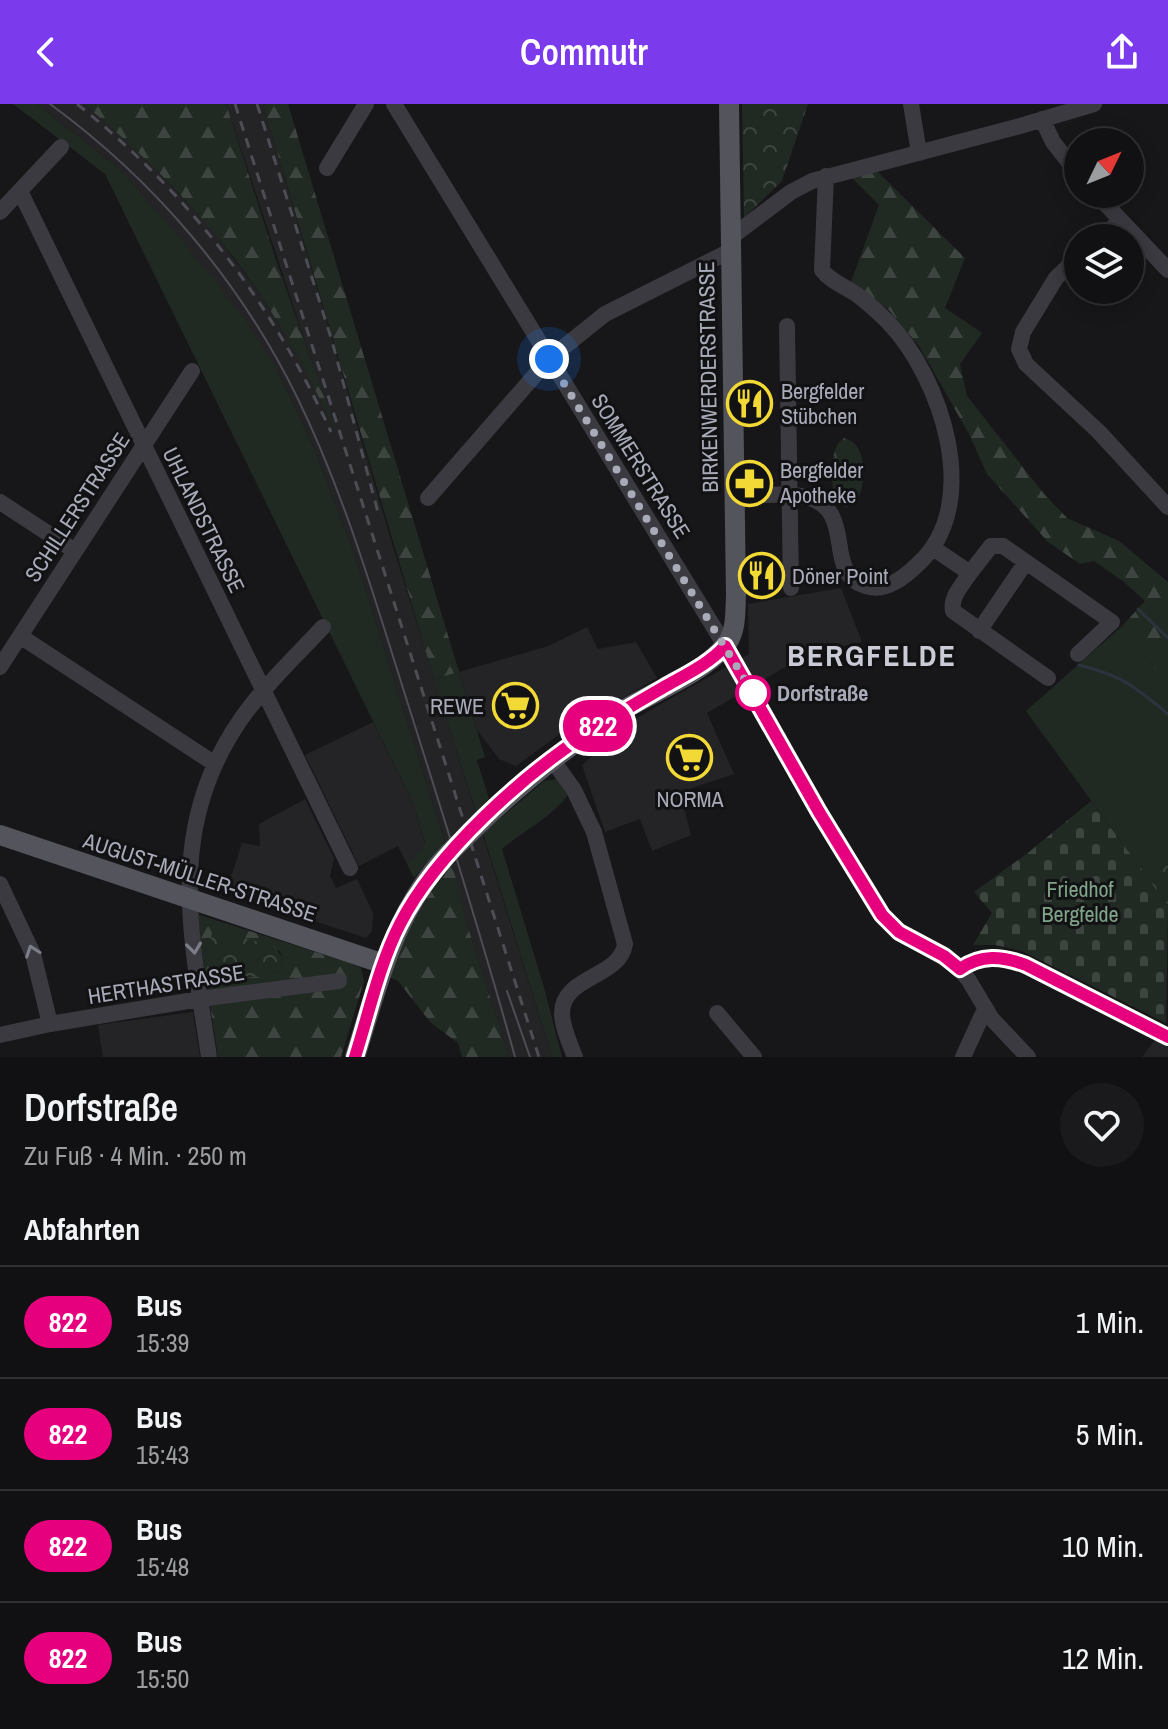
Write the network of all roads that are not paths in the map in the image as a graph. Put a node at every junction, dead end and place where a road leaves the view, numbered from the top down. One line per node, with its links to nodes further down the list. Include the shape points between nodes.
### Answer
1 (366, 104): 10 (street)
2 (394, 104): 21 (street, SOMMERSTRASSE)
3 (729, 104): 17 (main road, BIRKENWERDERSTRASSE)
4 (911, 104): 8 (street)
5 (1094, 104): 6 (street)
6 (1042, 119): 8 (street); 9 (street)
7 (61, 147): 12 (street)
8 (919, 153): 11 (street)
9 (1064, 156)
10 (327, 168)
11 (826, 176): 17 (street, via 799,187); 29 (street, via 822,270 899,335 939,409 951,493)
12 (20, 191): 14 (street); 23 (street, UHLANDSTRASSE)
13 (1108, 208): 15 (street)
14 (0, 212)
15 (1120, 221): 16 (street); 19 (street)
16 (1116, 224)
17 (730, 245): 21 (street, via 605,314); 24 (main road, BIRKENWERDERSTRASSE)
18 (1064, 270): 28 (street, via 1023,332 1022,357)
19 (1168, 270)
20 (787, 326): 25 (street)
21 (549, 359): 26 (street); 37 (street, SOMMERSTRASSE)
22 (192, 371): 23 (street, SCHILLERSTRASSE)
23 (143, 445): 30 (street, SCHILLERSTRASSE); 41 (street, UHLANDSTRASSE)
24 (734, 496): 25 (street); 37 (main road, BIRKENWERDERSTRASSE, via 735,621)
25 (789, 496): 29 (street, via 811,499 830,511 844,568 864,586 879,588 895,581); 33 (street)
26 (428, 498)
27 (0, 502): 30 (street)
28 (1168, 507)
29 (933, 548): 32 (street)
30 (75, 551): 36 (street, SCHILLERSTRASSE)
31 (1026, 562): 32 (street, via 1003,546 991,546); 35 (street); 38 (street, via 1112,622)
32 (970, 573): 35 (street, via 952,605)
33 (791, 588)
34 (323, 627): 41 (street)
35 (979, 631): 40 (street)
36 (20, 636): 39 (street, SCHILLERSTRASSE); 43 (street)
37 (725, 646): 42 (main road); 49 (street, via 882,915 899,932)
38 (1078, 654)
39 (0, 667)
40 (1048, 678)
41 (263, 692): 43 (street); 45 (street, UHLANDSTRASSE)
42 (551, 758): 48 (main road, bridge, via 449,853 419,890); 60 (street, via 594,832 625,944 618,960 577,987 563,1005)
43 (215, 764): 47 (street, via 197,819)
44 (0, 835): 47 (main road, AUGUST-MÜLLER-STRASSE)
45 (350, 868)
46 (0, 884): 54 (street, one-way to 46, via 28,941)
47 (188, 898): 48 (main road, AUGUST-MÜLLER-STRASSE); 51 (street, one-way to 51)
48 (384, 964): 59 (main road)
49 (960, 969): 52 (street); 56 (street, via 982,958 1018,962)
50 (339, 981): 51 (street, HERTHASTRASSE)
51 (200, 999): 54 (street, HERTHASTRASSE); 58 (street)
52 (981, 1002): 61 (street); 62 (street)
53 (717, 1013): 57 (street)
54 (50, 1024): 55 (street, HERTHASTRASSE)
55 (0, 1035)
56 (1168, 1037)
57 (752, 1056)
58 (209, 1057)
59 (355, 1057)
60 (575, 1057)
61 (963, 1057)
62 (1028, 1057)

